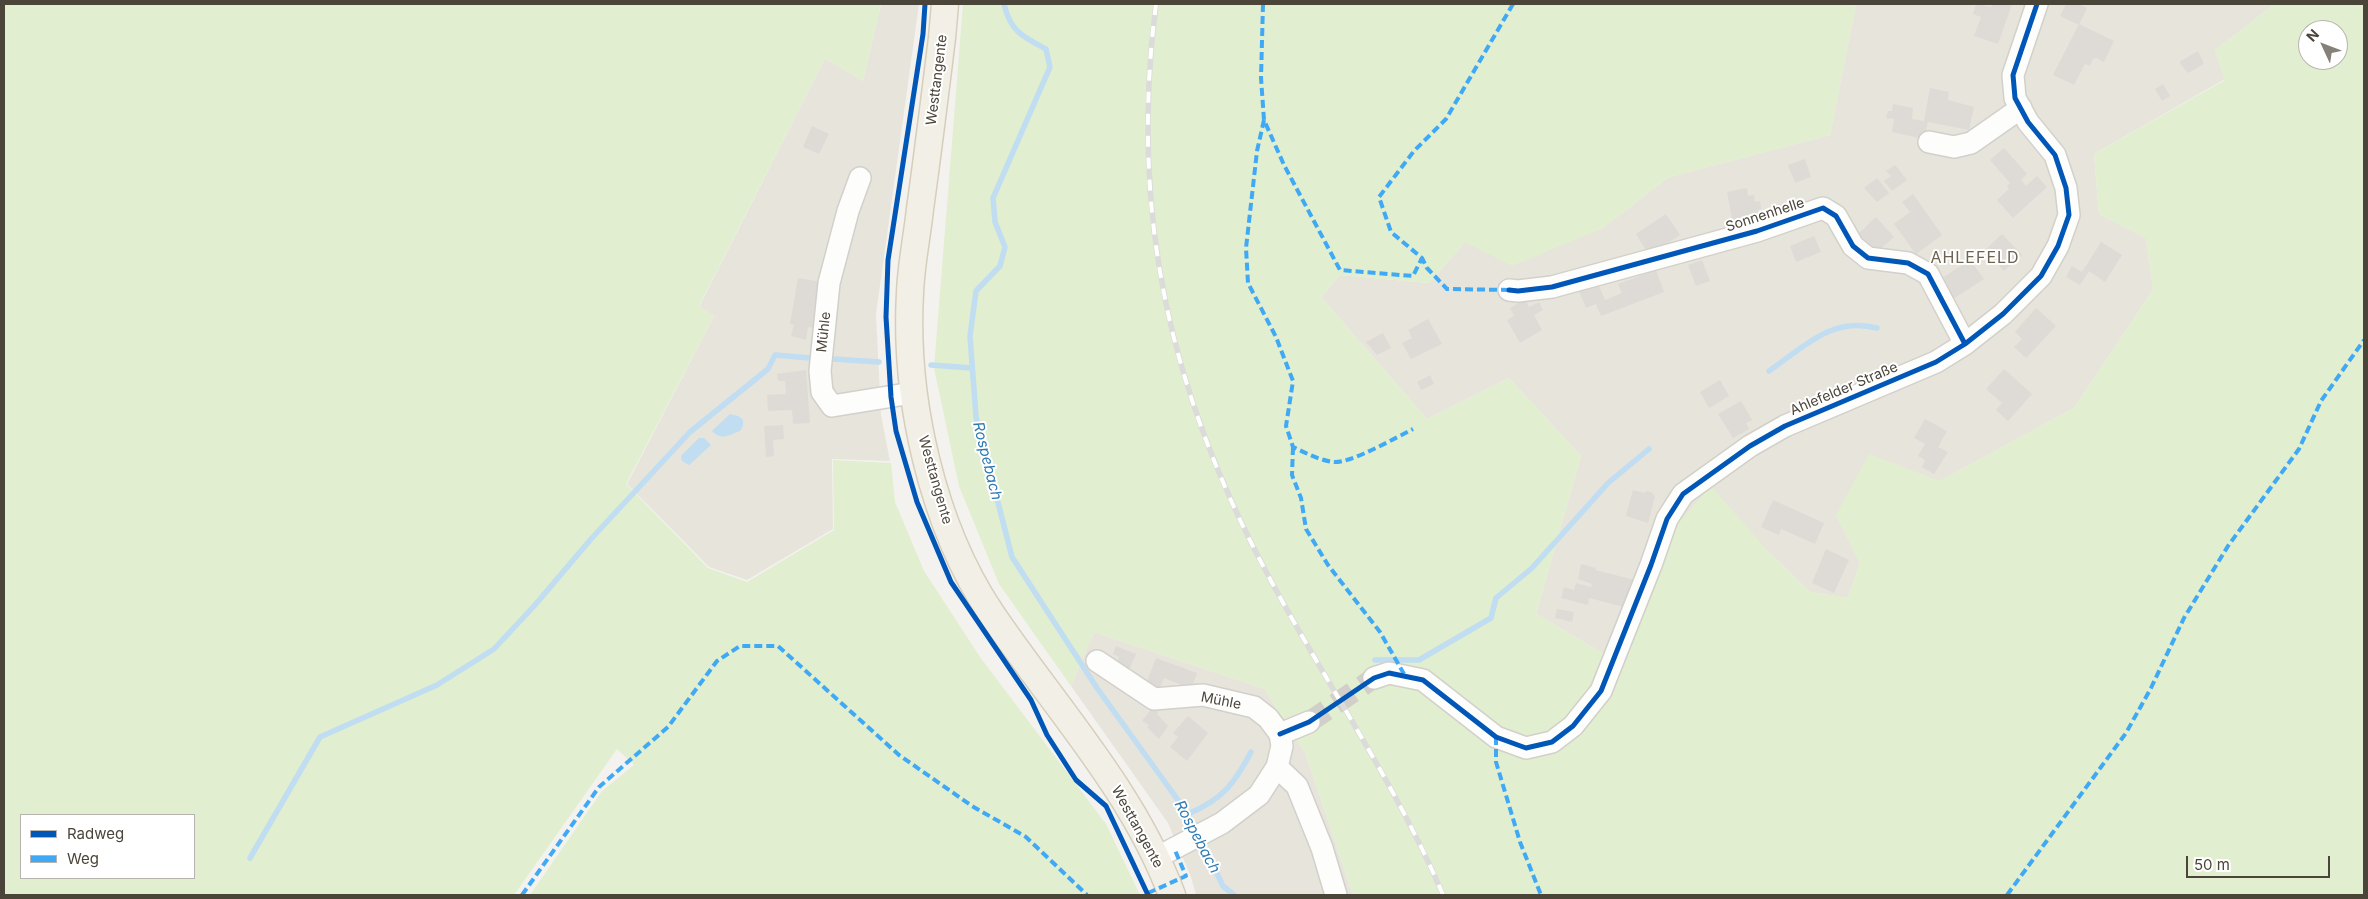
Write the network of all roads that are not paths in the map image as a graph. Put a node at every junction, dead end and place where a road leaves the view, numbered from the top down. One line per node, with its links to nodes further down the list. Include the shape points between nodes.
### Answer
1 (945, 4): 8 (main road, Westtangente, via 910,292)
2 (2037, 4): 3 (street, Ahlefelder Straße, via 2014,75 2015,98)
3 (2020, 108): 4 (street, via 1971,144 1954,146); 7 (street, Ahlefelder Straße, via 2055,154 2066,188 2069,215 2058,246 2041,276 2003,314)
4 (1929, 142)
5 (860, 178): 8 (street, Mühle, via 829,283 820,371 822,392 832,406)
6 (1509, 290): 7 (street, Sonnenhelle, via 1552,287 1757,231 1823,208 1836,216 1854,246 1868,258 1908,263 1928,274)
7 (1965, 344): 10 (street, Ahlefelder Straße, via 1936,362 1785,426 1750,446 1682,494 1667,519 1601,691 1574,726 1552,742 1526,748 1496,737 1423,680 1389,673)
8 (912, 393): 14 (main road, Westtangente, via 932,479 960,562 995,619 1116,788)
9 (1097, 661): 12 (street, Mühle, via 1154,699 1203,695 1254,708 1268,718)
10 (1374, 678)
11 (1309, 722): 12 (street)
12 (1280, 734): 13 (street, via 1282,746)
13 (1277, 767): 14 (street, via 1259,795 1222,823); 16 (street, via 1297,786 1322,848)
14 (1156, 858): 15 (main road, Westtangente)
15 (1172, 895)
16 (1336, 895)

